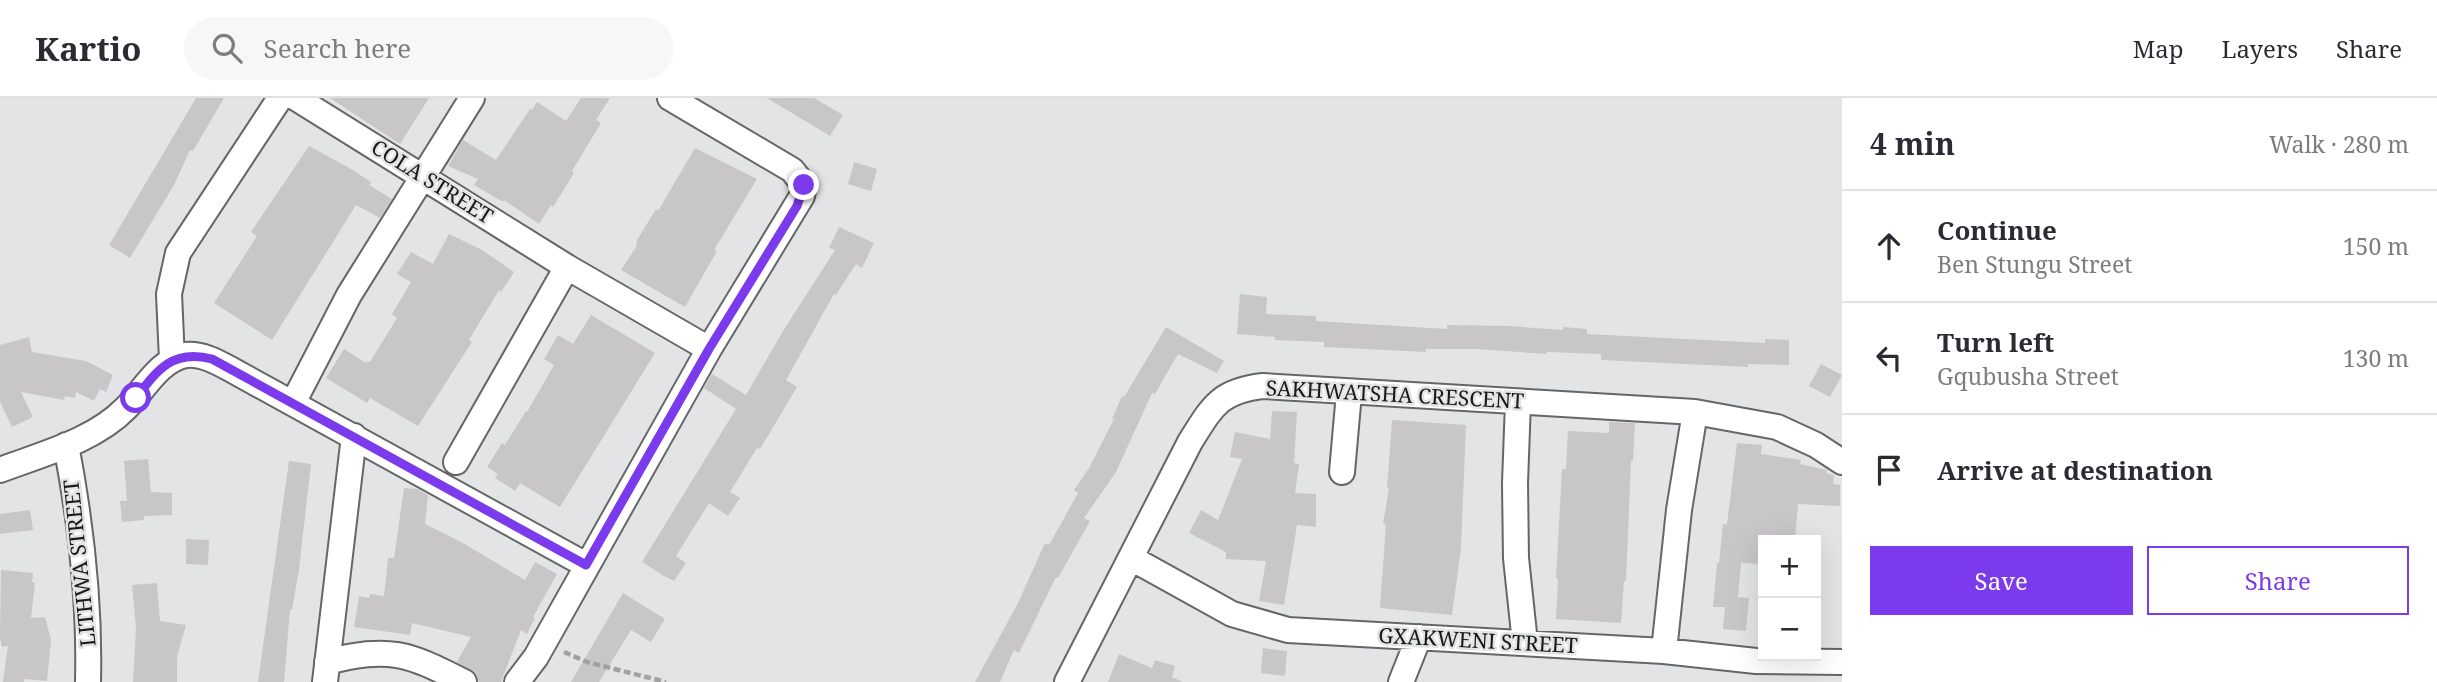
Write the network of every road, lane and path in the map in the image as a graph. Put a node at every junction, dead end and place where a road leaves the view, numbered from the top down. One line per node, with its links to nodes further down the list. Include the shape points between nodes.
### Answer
1 (280, 98): 8 (street, via 178,253 169,294)
2 (296, 98): 5 (street, COLA STREET)
3 (472, 98): 5 (street)
4 (670, 98): 7 (street, via 792,170 804,185 797,206)
5 (425, 177): 6 (street, COLA STREET); 10 (street, via 349,295)
6 (567, 267): 7 (street, COLA STREET); 15 (street)
7 (709, 349): 20 (street)
8 (172, 360): 10 (street, via 187,355 212,359); 14 (street, via 123,411)
9 (1349, 393): 11 (street, SAKHWATSHA CRESCENT); 18 (street); 19 (street, SAKHWATSHA CRESCENT, via 1263,386 1223,397 1190,442)
10 (293, 402): 13 (street)
11 (1518, 402): 12 (street, SAKHWATSHA CRESCENT); 22 (street, via 1517,558)
12 (1695, 412): 16 (street, SAKHWATSHA CRESCENT, via 1777,427); 24 (street)
13 (354, 436): 20 (street); 27 (street)
14 (66, 445): 17 (street); 28 (street, LITHWA STREET, via 84,564)
15 (456, 462)
16 (1842, 462)
17 (0, 470)
18 (1342, 472)
19 (1131, 558): 21 (street, GXAKWENI STREET, via 1257,623 1288,630); 32 (street, SAKHWATSHA CRESCENT)
20 (586, 565): 23 (street)
21 (1419, 637): 22 (street, GXAKWENI STREET); 33 (street)
22 (1525, 643): 24 (street, GXAKWENI STREET)
23 (544, 644): 30 (street); 31 (path, via 587,662)
24 (1664, 651): 26 (street, GXAKWENI STREET)
25 (1842, 662): 26 (street, GXAKWENI STREET)
26 (1754, 671)
27 (326, 672): 29 (street, via 372,652 396,653)
28 (88, 682)
29 (464, 682)
30 (517, 682)
31 (666, 682)
32 (1067, 682)
33 (1401, 682)

